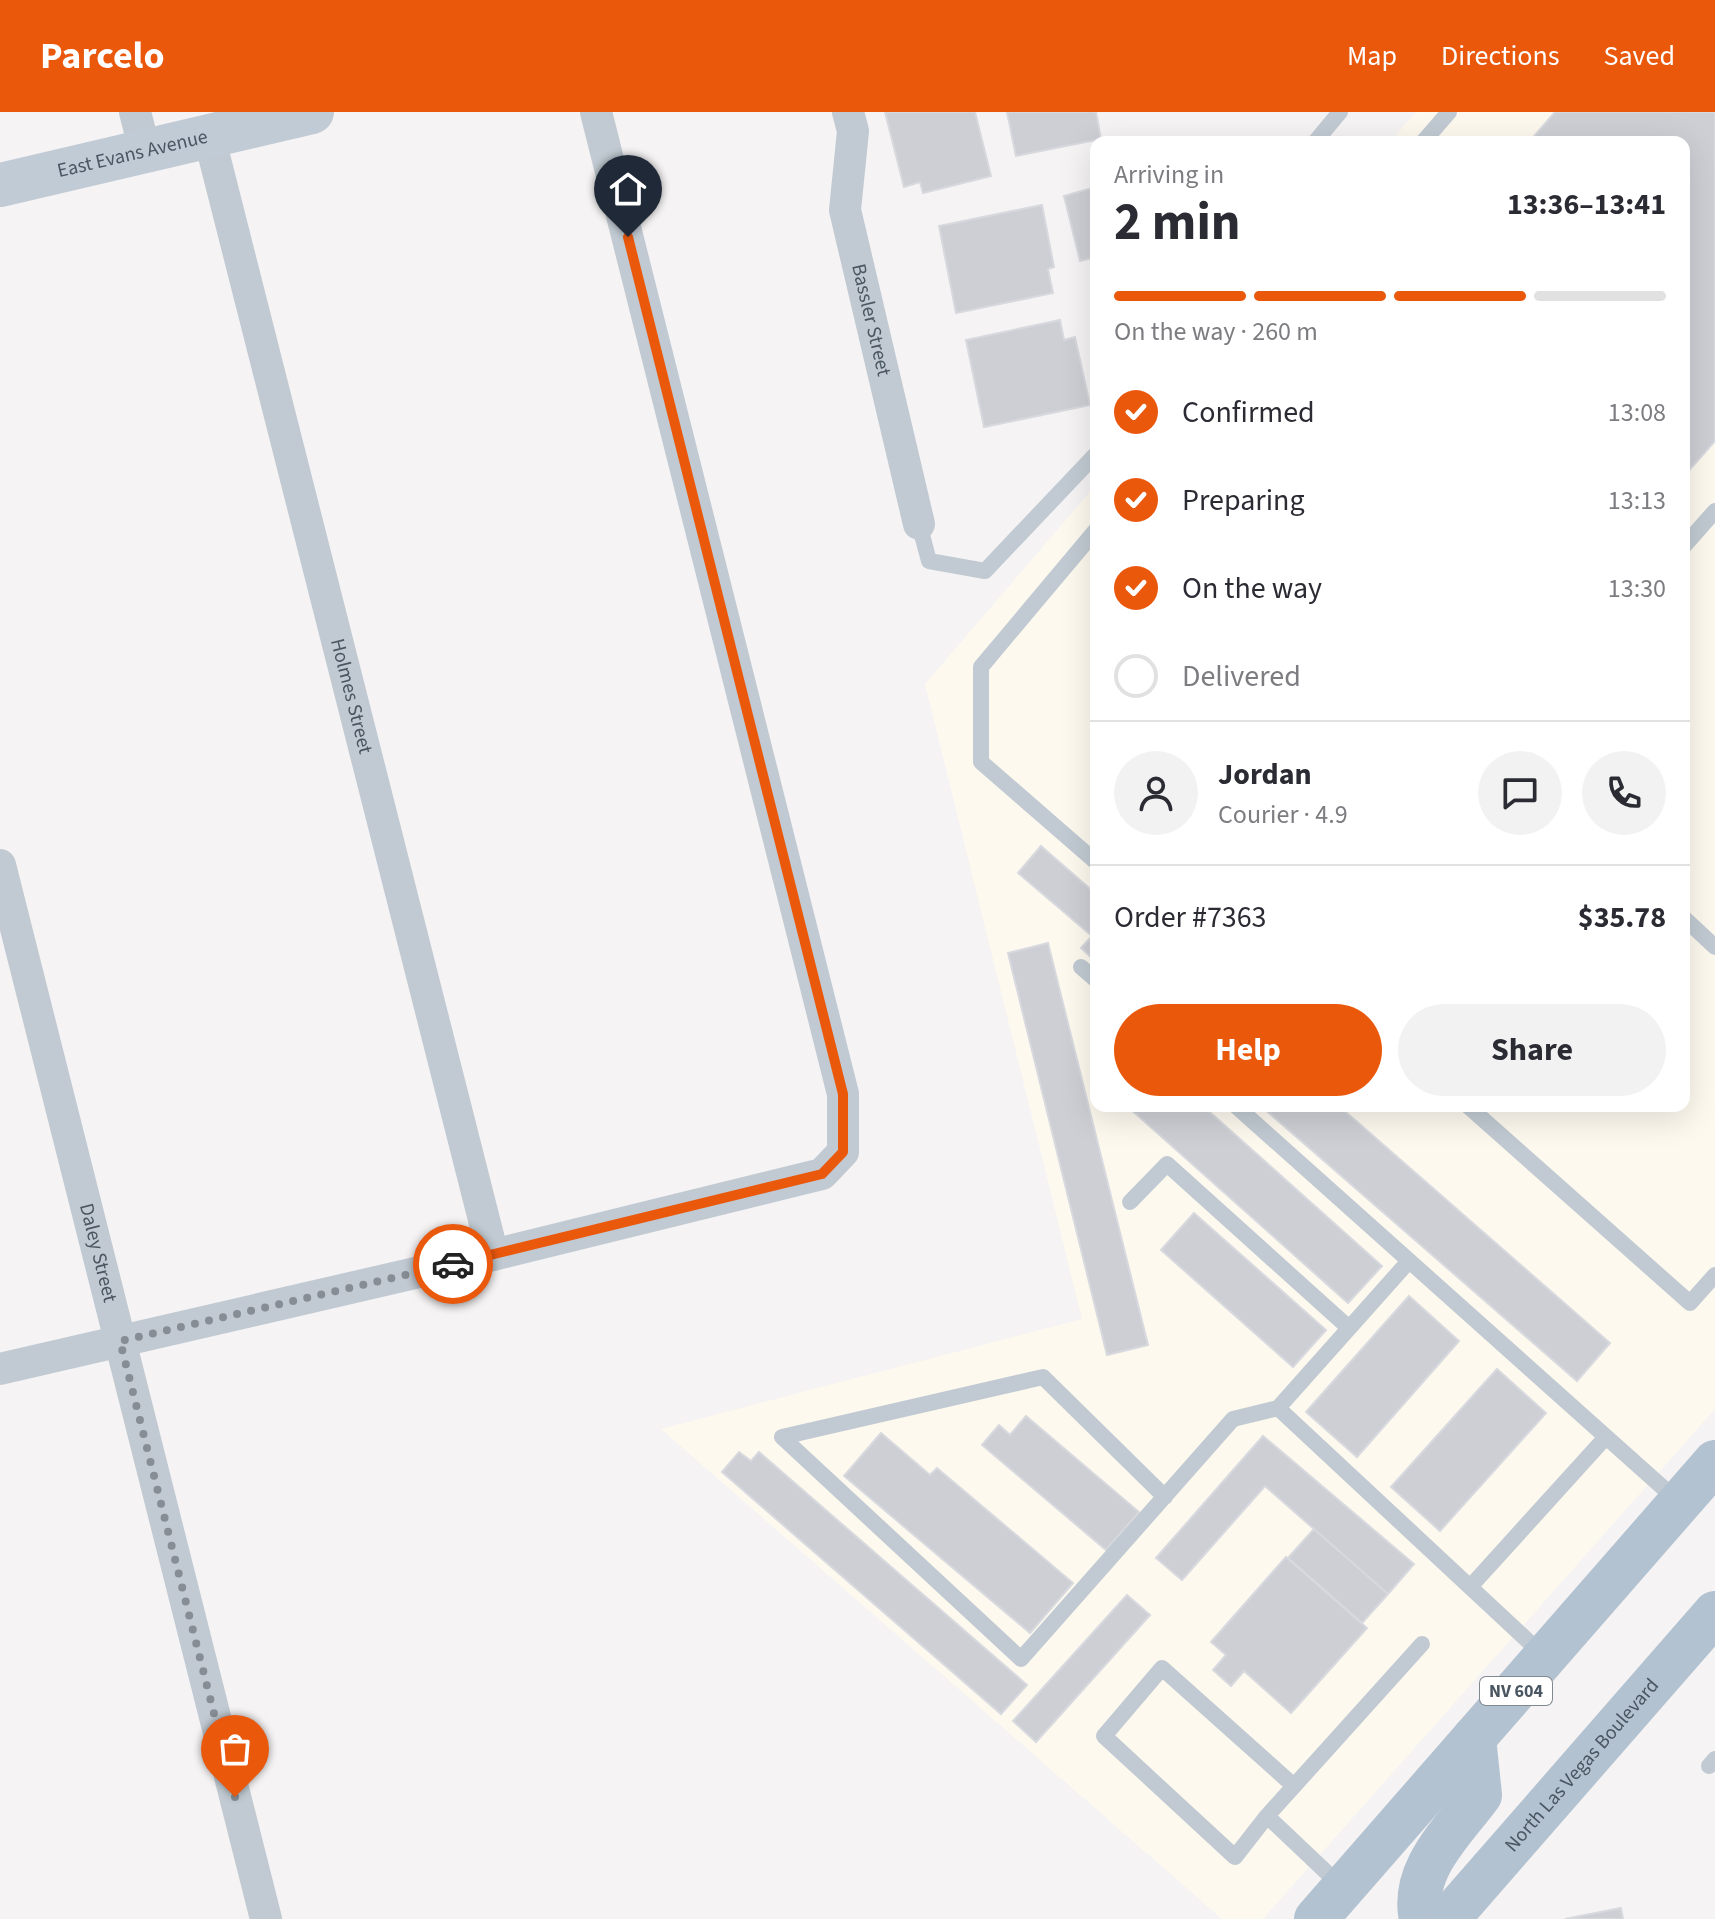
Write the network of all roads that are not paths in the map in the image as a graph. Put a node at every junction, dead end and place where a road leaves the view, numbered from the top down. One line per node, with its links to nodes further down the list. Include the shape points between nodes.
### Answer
1 (312, 112): 7 (street, East Evans Avenue)
2 (596, 112): 25 (street, via 843,1094 843,1152 822,1174)
3 (848, 112): 13 (street, Bassler Street, via 853,131 845,210)
4 (1340, 112): 8 (lane)
5 (1449, 112): 9 (lane)
6 (140, 132): 7 (street, East Evans Avenue); 10 (street, East Evans Avenue)
7 (209, 136): 25 (street, Holmes Street)
8 (1320, 136)
9 (1428, 136)
10 (0, 185)
11 (1090, 460): 13 (lane, via 985,571 929,561)
12 (1715, 511): 15 (lane)
13 (919, 524)
14 (1090, 537): 16 (lane, via 981,667 981,762)
15 (1690, 539)
16 (1090, 857)
17 (0, 865): 29 (street, Daley Street)
18 (1690, 924): 19 (lane)
19 (1715, 947)
20 (1081, 967): 21 (lane)
21 (1090, 975)
22 (1243, 1112): 26 (lane)
23 (1475, 1112): 27 (lane, via 1690,1303)
24 (1130, 1202): 28 (lane, via 1167,1164)
25 (493, 1255): 29 (street)
26 (1409, 1261): 28 (lane); 32 (lane)
27 (1715, 1275)
28 (1349, 1328): 31 (lane)
29 (120, 1341): 30 (street); 44 (street, Daley Street)
30 (0, 1369)
31 (1278, 1408): 34 (lane, via 1233,1419); 36 (lane)
32 (1606, 1437): 35 (lane); 36 (lane)
33 (1715, 1462): 35 (main road, NV 604)
34 (1165, 1497): 34 (lane, via 1021,1659 782,1437 1043,1377)
35 (1680, 1503): 39 (main road, NV 604)
36 (1470, 1587): 39 (lane)
37 (1715, 1613): 46 (main road, North Las Vegas Boulevard)
38 (1422, 1644): 41 (lane)
39 (1545, 1657): 40 (main road, NV 604)
40 (1474, 1738): 43 (main road, NV 604); 45 (main road, via 1480,1795 1420,1880)
41 (1294, 1786): 42 (lane); 42 (lane, via 1162,1668 1104,1736 1235,1857)
42 (1267, 1816): 43 (lane)
43 (1339, 1909)
44 (266, 1919)
45 (1421, 1919)
46 (1448, 1919)

